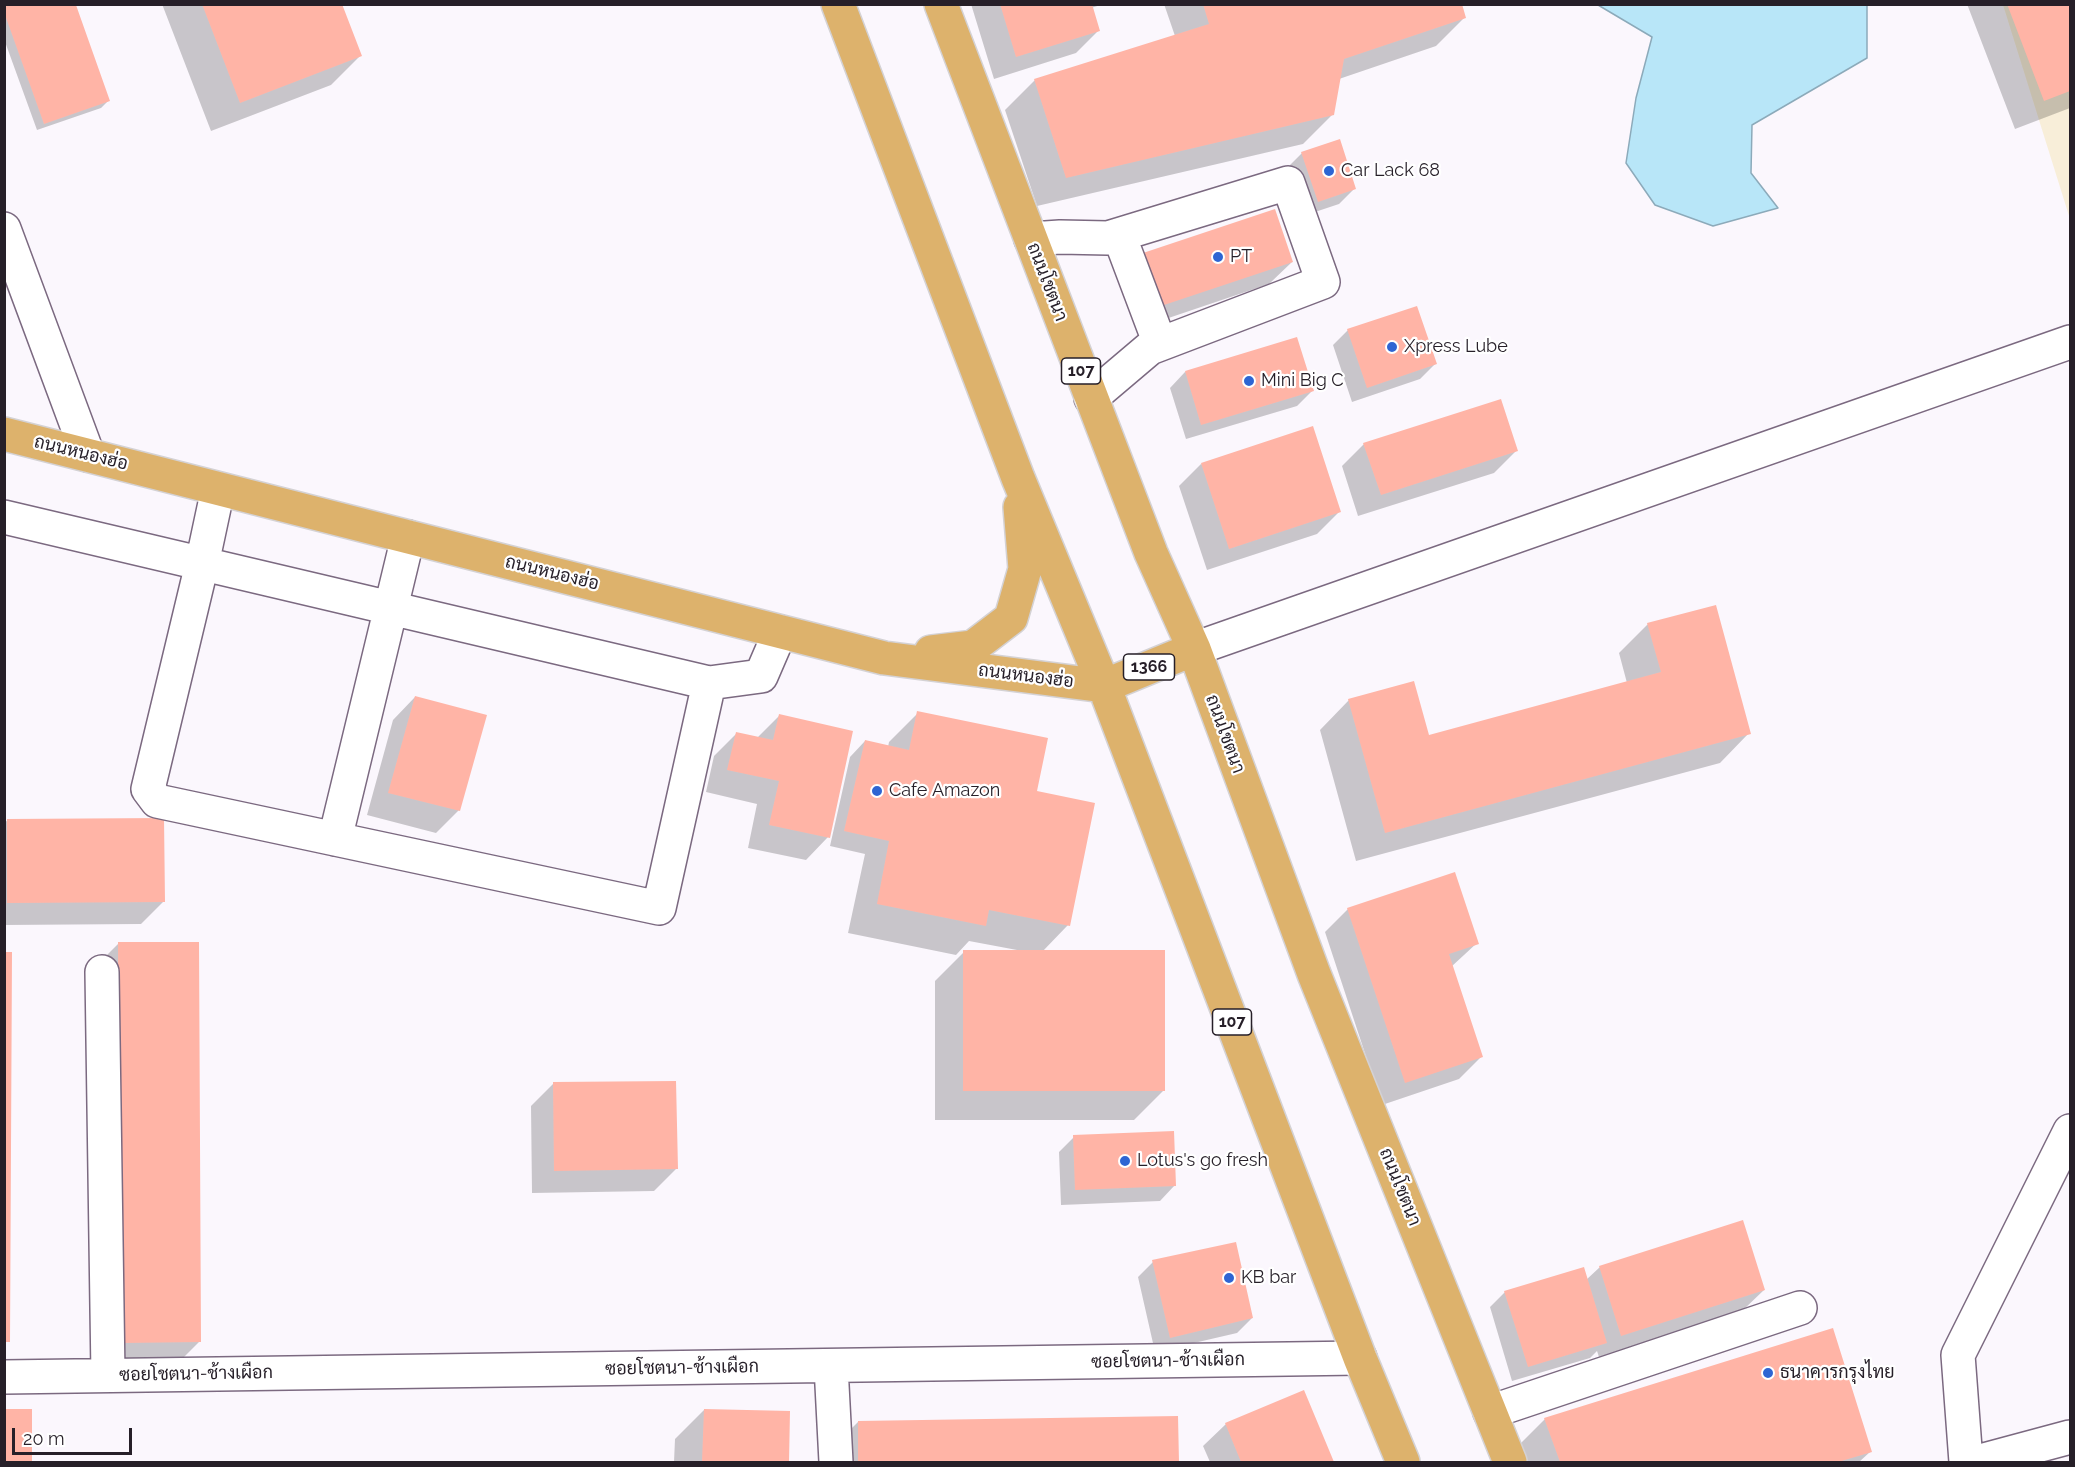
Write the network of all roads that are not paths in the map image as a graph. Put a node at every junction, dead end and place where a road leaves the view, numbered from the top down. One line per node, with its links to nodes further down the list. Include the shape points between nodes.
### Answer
1 (838, 4): 11 (main road, 107)
2 (941, 4): 5 (main road, ถนนโชตนา / 107)
3 (4, 229): 10 (street)
4 (1119, 235): 5 (street); 7 (street); 7 (street, via 1288,183 1323,282)
5 (1031, 239): 8 (main road, ถนนโชตนา / 107)
6 (2070, 342): 18 (street)
7 (1161, 344): 8 (street, via 1150,348)
8 (1091, 398): 18 (main road, ถนนโชตนา / 107, via 1151,553)
9 (4, 434): 10 (main road, ถนนหนองฮ่อ / 1366)
10 (88, 455): 12 (main road, ถนนหนองฮ่อ / 1366)
11 (1018, 478): 19 (main road, via 1025,569 1011,618 973,647); 21 (main road, 107)
12 (218, 489): 14 (main road, ถนนหนองฮ่อ / 1366); 15 (street)
13 (4, 518): 15 (street)
14 (408, 537): 16 (street); 17 (main road, ถนนหนองฮ่อ / 1366)
15 (202, 564): 16 (street); 22 (street, via 148,789 157,801)
16 (390, 608): 20 (street); 22 (street)
17 (780, 632): 19 (main road, ถนนหนองฮ่อ / 1366); 20 (street, via 761,676)
18 (1194, 649): 21 (main road, 1366); 30 (main road, ถนนโชตนา / 107, via 1314,974)
19 (884, 658): 21 (main road, ถนนหนองฮ่อ / 1366)
20 (710, 683): 22 (street, via 658,908)
21 (1104, 686): 26 (main road, 107)
22 (335, 839)
23 (102, 972): 28 (street)
24 (2070, 1131): 35 (street, via 1958,1355)
25 (1800, 1308): 30 (street)
26 (1360, 1358): 27 (street, ซอยโชตนา-ช้างเผือก); 33 (main road, 107)
27 (831, 1366): 28 (street, ซอยโชตนา-ช้างเผือก); 32 (street)
28 (108, 1375): 29 (street, ซอยโชตนา-ช้างเผือก)
29 (4, 1377)
30 (1490, 1412): 34 (main road, ถนนโชตนา / 107)
31 (2070, 1437): 36 (street)
32 (836, 1462)
33 (1403, 1462)
34 (1510, 1462)
35 (1966, 1462)
36 (1977, 1462)

